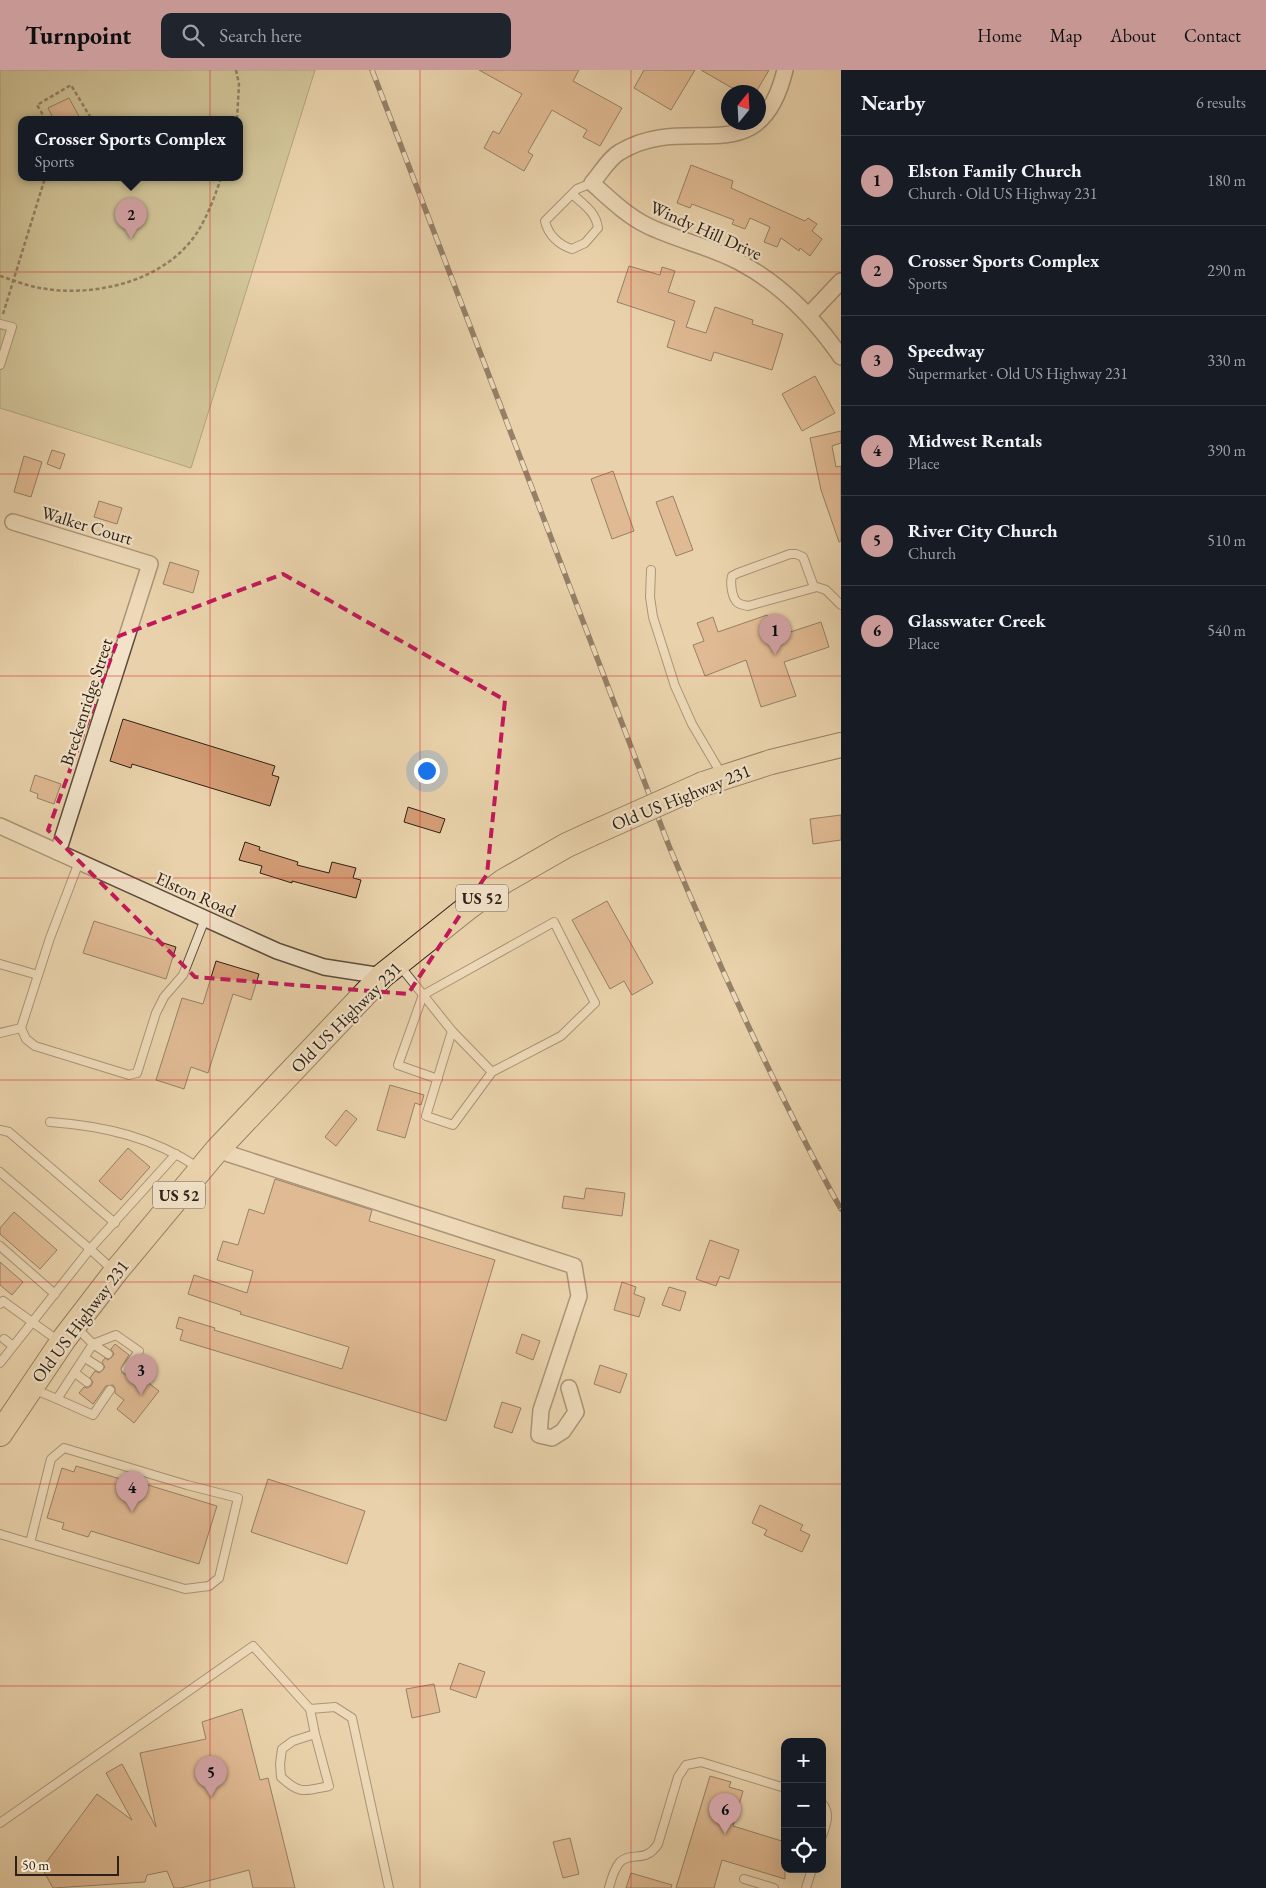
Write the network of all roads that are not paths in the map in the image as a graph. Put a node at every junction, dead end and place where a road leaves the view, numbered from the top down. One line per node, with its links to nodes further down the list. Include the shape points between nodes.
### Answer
1 (786, 70): 2 (street, via 777,99 757,125 730,134 674,135 641,142 618,153)
2 (592, 183): 3 (lane); 5 (street, Windy Hill Drive, via 647,226 719,252 753,270)
3 (572, 194): 3 (lane, via 545,221 547,231 563,246 572,249 584,244 598,228 597,219 591,211)
4 (841, 281): 5 (street)
5 (809, 315): 7 (street, Windy Hill Drive)
6 (0, 324): 8 (lane, via 12,327)
7 (841, 357)
8 (0, 365)
9 (13, 522): 10 (street, Walker Court)
10 (150, 564): 17 (street, Breckenridge Street)
11 (651, 570): 15 (lane, via 653,617 675,686)
12 (814, 587): 12 (lane, via 748,606 735,601 730,582 738,573 796,554 803,557); 13 (lane, via 826,590)
13 (841, 605)
14 (841, 745): 15 (main road, Old US Highway 231 / US 52, via 770,762)
15 (713, 781): 21 (main road, Old US Highway 231 / US 52, bridge, via 567,845 504,881)
16 (0, 826): 17 (street, Elston Road)
17 (58, 852): 18 (street, Elston Road)
18 (79, 862): 19 (street, Elston Road); 22 (lane)
19 (205, 919): 21 (street, Elston Road, via 324,967); 24 (lane, via 183,975 164,997 156,1013 137,1073 129,1076 35,1046 26,1039)
20 (0, 964): 22 (lane)
21 (390, 970): 23 (lane); 31 (main road, Old US Highway 231 / US 52)
22 (38, 975): 24 (lane)
23 (422, 995): 25 (lane); 27 (lane, via 554,922 596,1003 561,1036); 28 (lane, via 398,1065)
24 (21, 1028): 26 (lane)
25 (452, 1030): 27 (lane); 28 (lane)
26 (0, 1033)
27 (492, 1072): 28 (lane, via 453,1125 426,1116)
28 (438, 1079)
29 (50, 1122): 32 (lane, via 110,1130)
30 (0, 1130): 35 (lane, via 9,1132)
31 (217, 1150): 33 (main road, Old US Highway 231 / US 52); 54 (street, via 574,1266 579,1296 541,1410 539,1435 552,1438 563,1430 576,1412)
32 (176, 1154): 33 (lane); 35 (lane)
33 (200, 1170): 38 (main road, Old US Highway 231 / US 52)
34 (0, 1172): 37 (lane)
35 (115, 1223): 37 (lane)
36 (0, 1246): 39 (lane)
37 (90, 1249): 38 (lane); 39 (lane)
38 (116, 1272): 42 (main road, Old US Highway 231 / US 52)
39 (55, 1294): 41 (lane)
40 (0, 1304): 41 (lane, via 3,1301)
41 (32, 1322): 42 (lane); 45 (lane)
42 (68, 1334): 44 (lane); 53 (main road, Old US Highway 231 / US 52)
43 (4, 1339): 45 (lane)
44 (93, 1344): 46 (lane); 47 (lane); 50 (lane, via 116,1335 139,1351)
45 (13, 1346): 48 (lane)
46 (108, 1354)
47 (85, 1358): 49 (lane); 51 (lane)
48 (1, 1360)
49 (98, 1367)
50 (125, 1367)
51 (75, 1373): 52 (lane); 56 (lane)
52 (87, 1382)
53 (31, 1388): 56 (lane); 57 (main road, Old US Highway 231 / US 52)
54 (569, 1388)
55 (106, 1393): 56 (lane, via 92,1414)
56 (58, 1399)
57 (0, 1434)
58 (0, 1534): 59 (lane)
59 (30, 1543): 59 (lane, via 185,1589 209,1586 220,1578 238,1498 64,1448 51,1458)
60 (310, 1709): 61 (lane); 64 (lane, via 253,1646); 68 (lane, via 336,1707 352,1718)
61 (315, 1734): 61 (lane, via 328,1786 305,1791 292,1787 281,1777 282,1749)
62 (781, 1787): 69 (lane, via 701,1762 686,1766 678,1777 653,1852 620,1862)
63 (826, 1810): 65 (lane)
64 (0, 1823)
65 (826, 1825)
66 (811, 1873): 71 (lane)
67 (744, 1879): 70 (lane)
68 (389, 1888)
69 (609, 1888)
70 (774, 1888)
71 (806, 1888)

